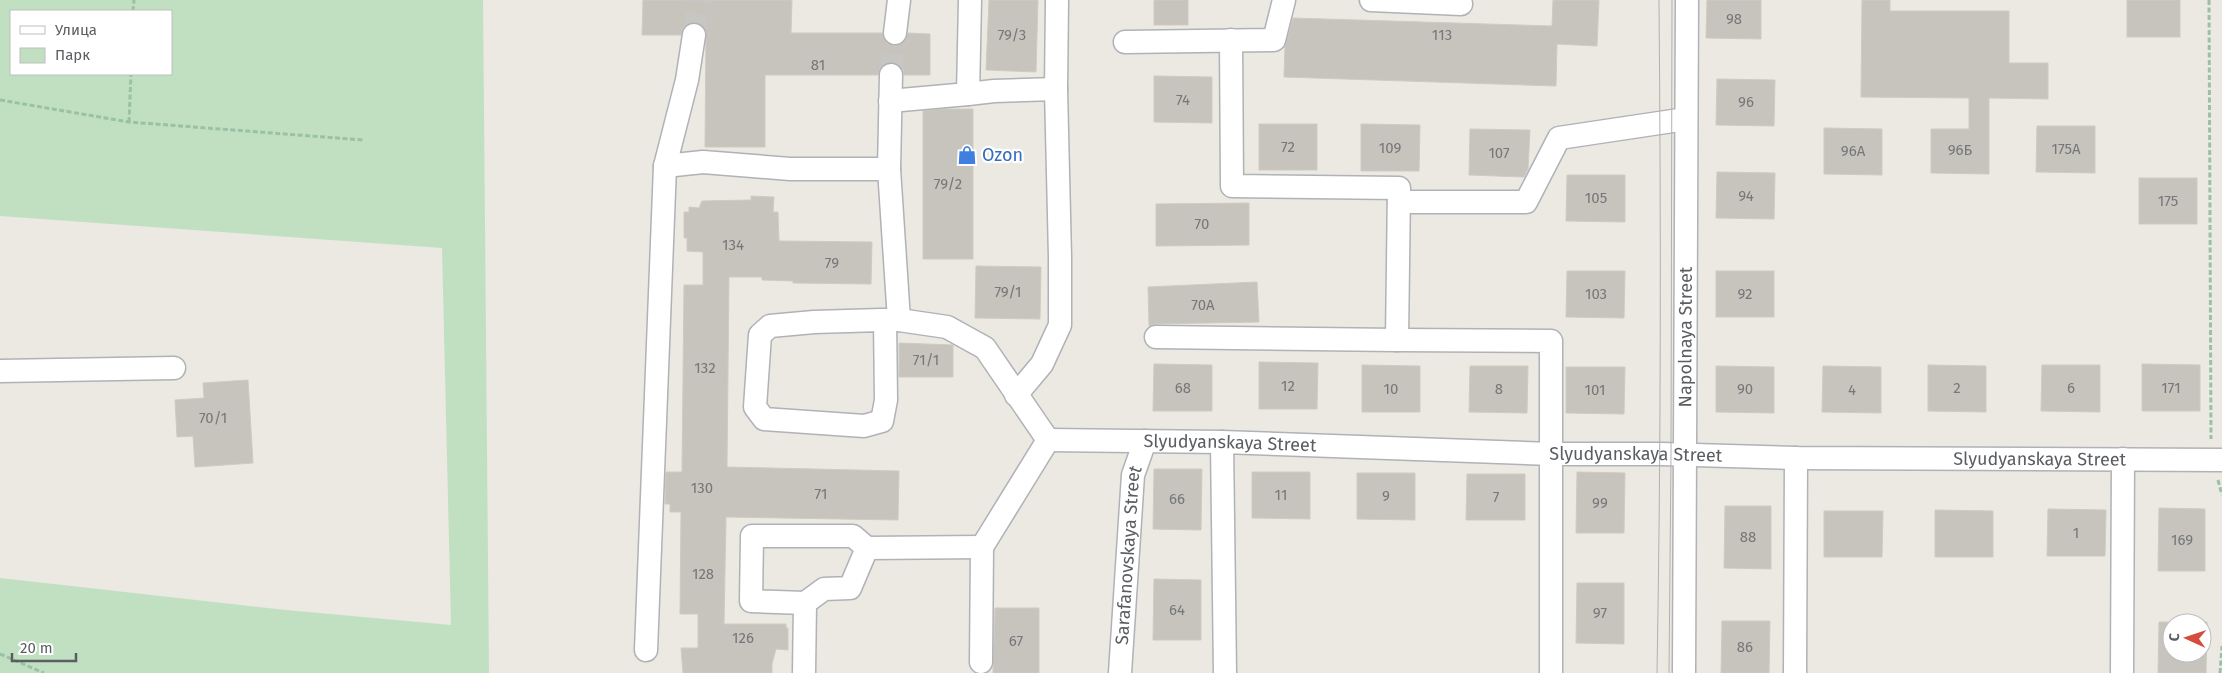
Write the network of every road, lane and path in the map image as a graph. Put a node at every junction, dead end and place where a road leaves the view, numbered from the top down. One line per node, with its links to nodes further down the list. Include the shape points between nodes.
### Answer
1 (899, 0): 9 (street)
2 (970, 0): 16 (street)
3 (1057, 0): 15 (street)
4 (1284, 0): 11 (street, via 1274,40)
5 (1371, 0): 6 (street, via 1461,4)
6 (1460, 0)
7 (1686, 0): 19 (street, Napolnaya Street)
8 (2209, 0): 38 (path)
9 (894, 33)
10 (694, 35): 22 (street, via 687,80)
11 (1231, 40): 12 (street); 24 (street, via 1232,186 1399,188)
12 (1125, 42)
13 (131, 75): 20 (path)
14 (891, 75): 18 (street)
15 (1056, 89): 16 (street); 30 (street, via 1060,324 1042,364)
16 (968, 94): 18 (street)
17 (0, 100): 20 (path)
18 (890, 101): 23 (street)
19 (1686, 119): 24 (street, via 1559,138 1526,202); 35 (street, Napolnaya Street)
20 (128, 122): 21 (path)
21 (363, 140)
22 (665, 166): 23 (street, via 703,162 790,169); 44 (street)
23 (888, 169): 25 (street)
24 (1399, 202): 27 (street)
25 (892, 320): 25 (street, via 770,326 760,334 756,407 764,419 864,426 882,421); 30 (street, via 947,328 984,348)
26 (1156, 336): 27 (street)
27 (1397, 340): 34 (street, via 1551,341)
28 (174, 368): 29 (street)
29 (0, 371)
30 (1016, 395): 31 (street)
31 (1048, 440): 32 (street, Slyudyanskaya Street); 40 (street)
32 (1145, 441): 33 (street, Slyudyanskaya Street); 49 (street, Sarafanovskaya Street, via 1133,475)
33 (1222, 442): 34 (street, Slyudyanskaya Street); 50 (street)
34 (1551, 454): 35 (street, Slyudyanskaya Street); 51 (street)
35 (1686, 455): 36 (street, Slyudyanskaya Street); 52 (street, Napolnaya Street)
36 (1796, 458): 37 (street, Slyudyanskaya Street); 53 (street)
37 (2123, 459): 38 (street, Slyudyanskaya Street); 54 (street)
38 (2217, 460): 39 (path)
39 (2222, 495)
40 (982, 547): 41 (street); 46 (street)
41 (867, 548): 42 (street, via 850,588 824,589); 42 (street, via 853,536 752,536 751,601)
42 (806, 603): 48 (street)
43 (2222, 646): 55 (path)
44 (646, 650)
45 (0, 654): 47 (path)
46 (981, 662)
47 (44, 673)
48 (804, 673)
49 (1120, 673)
50 (1225, 673)
51 (1551, 673)
52 (1684, 673)
53 (1795, 673)
54 (2122, 673)
55 (2220, 673)

